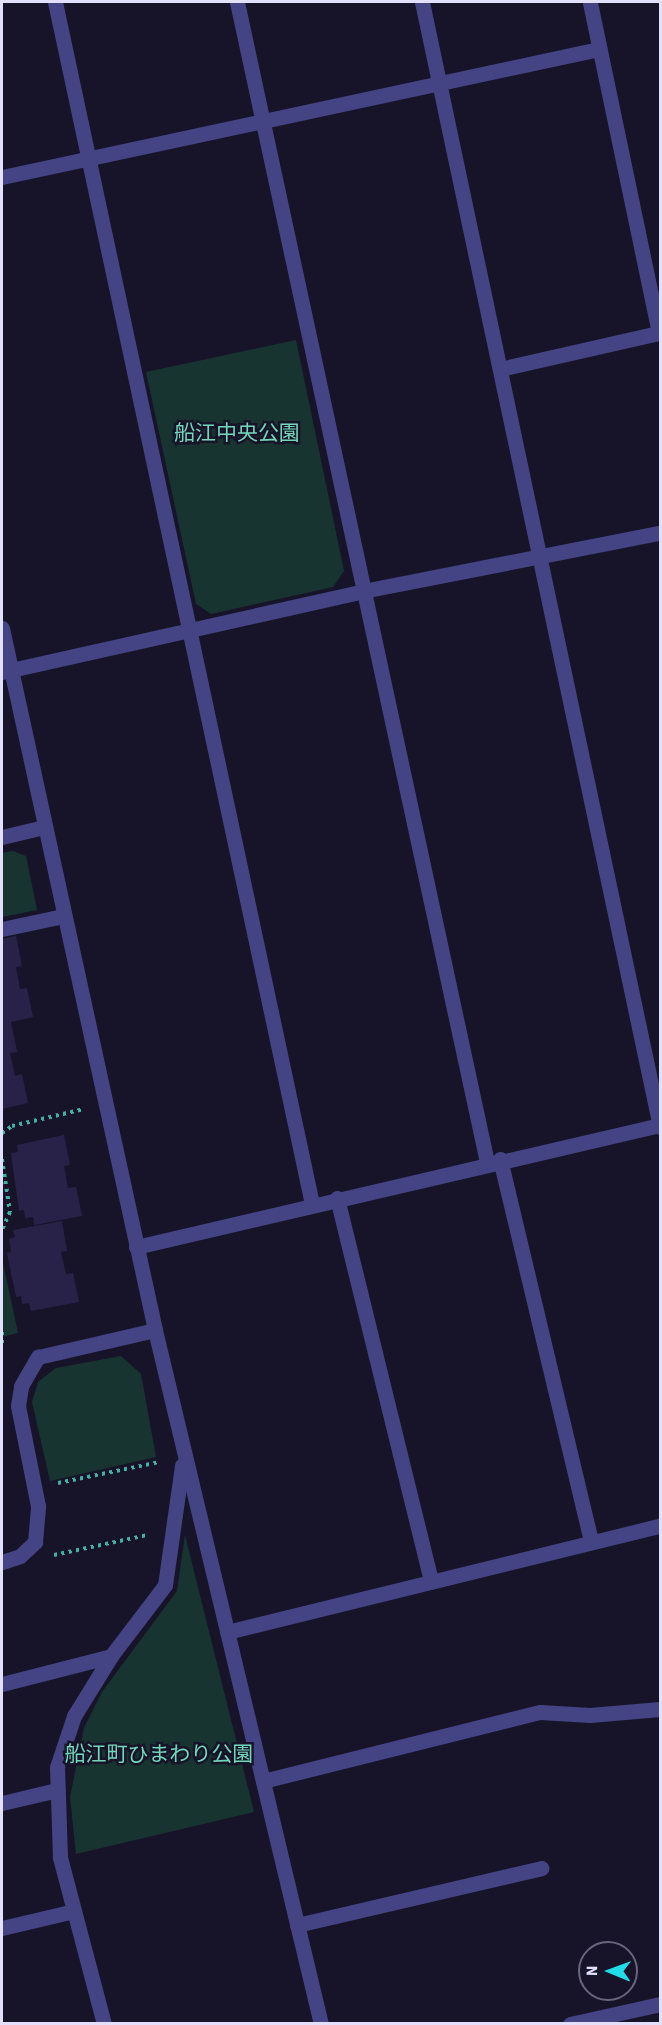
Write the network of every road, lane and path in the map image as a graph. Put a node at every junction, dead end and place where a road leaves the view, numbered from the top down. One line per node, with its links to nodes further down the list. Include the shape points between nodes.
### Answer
1 (55, 2): 8 (street)
2 (237, 2): 7 (street)
3 (422, 2): 6 (street)
4 (590, 2): 5 (street)
5 (599, 49): 6 (street); 10 (street, via 659,333)
6 (440, 85): 7 (street); 10 (street)
7 (263, 121): 8 (street); 13 (street)
8 (90, 159): 9 (street); 15 (street)
9 (2, 177)
10 (500, 369): 12 (street)
11 (660, 533): 12 (street)
12 (540, 557): 13 (street); 22 (street)
13 (363, 591): 15 (street); 25 (street)
14 (2, 628): 16 (street)
15 (188, 631): 16 (street); 27 (street)
16 (6, 671): 17 (street)
17 (44, 827): 18 (street); 19 (street)
18 (2, 837)
19 (63, 916): 20 (street); 21 (street)
20 (2, 929)
21 (104, 1105): 23 (path, via 12,1126); 29 (street)
22 (660, 1126): 25 (street)
23 (2, 1133)
24 (2, 1159): 28 (path, via 10,1212)
25 (494, 1161): 26 (street); 38 (street)
26 (337, 1198): 27 (street); 40 (street)
27 (312, 1204): 29 (street)
28 (2, 1230)
29 (136, 1247): 30 (street)
30 (155, 1330): 33 (street); 34 (street, via 38,1357 21,1386 18,1406)
31 (2, 1332): 32 (path)
32 (2, 1346)
33 (184, 1456): 34 (path); 36 (street); 41 (street)
34 (33, 1489): 37 (street, via 38,1506)
35 (660, 1526): 38 (street)
36 (174, 1529): 37 (path, via 54,1555); 42 (street, via 165,1585)
37 (35, 1542): 39 (street, via 20,1556)
38 (591, 1542): 40 (street)
39 (2, 1562)
40 (431, 1582): 41 (street)
41 (227, 1632): 45 (street)
42 (111, 1656): 43 (street); 46 (street, via 74,1716 57,1767)
43 (2, 1684)
44 (660, 1709): 45 (street, via 590,1715 540,1712)
45 (263, 1781): 50 (street)
46 (57, 1790): 47 (street); 49 (street, via 60,1857)
47 (2, 1803)
48 (541, 1868): 50 (street)
49 (74, 1911): 51 (street); 54 (street)
50 (297, 1925): 55 (street)
51 (2, 1928)
52 (660, 2004): 53 (street)
53 (598, 2021): 56 (street)
54 (104, 2024)
55 (321, 2024)
56 (570, 2024)

